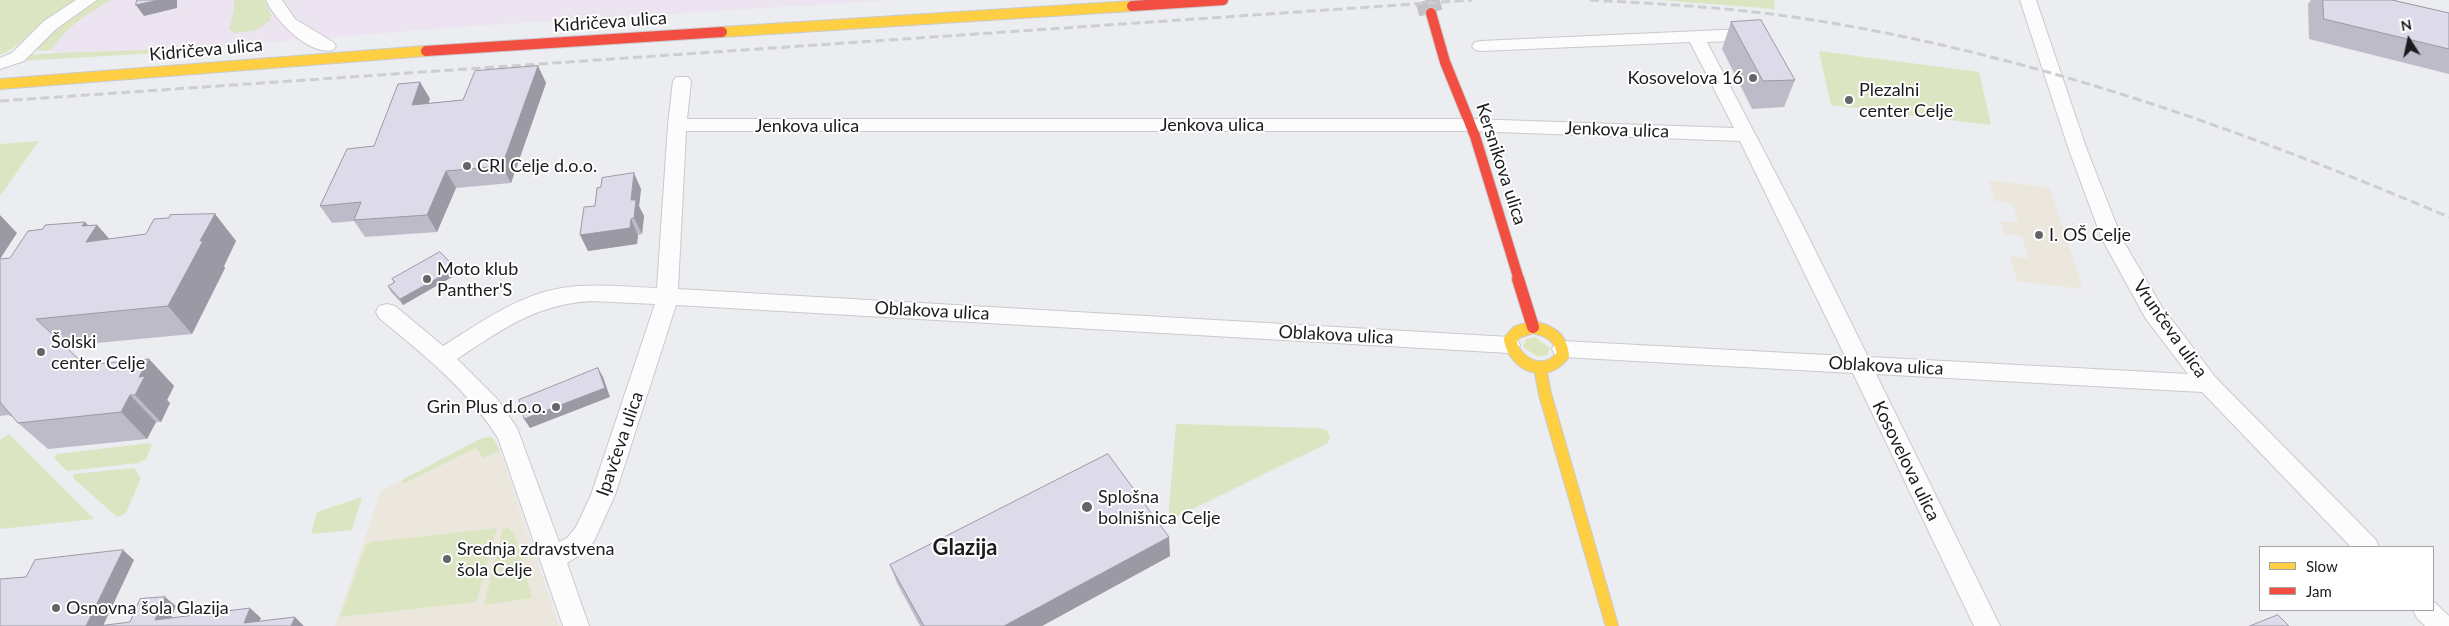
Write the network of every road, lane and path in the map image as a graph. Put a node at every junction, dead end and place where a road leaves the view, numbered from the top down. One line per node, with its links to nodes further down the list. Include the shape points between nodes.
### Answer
1 (89, 0): 13 (street, via 50,25 18,57)
2 (274, 0): 9 (street, via 279,14 288,24)
3 (1223, 0): 17 (main road, Kidričeva ulica, via 469,48)
4 (2026, 2): 29 (street, Vrunčeva ulica, via 2112,239 2154,313)
5 (899, 9): 7 (main road)
6 (1431, 13): 19 (main road, Kersnikova ulica, via 1445,62)
7 (703, 21)
8 (1696, 37): 10 (street); 12 (street, via 1755,36); 20 (street, Kosovelova ulica)
9 (331, 46): 11 (main road)
10 (1482, 46)
11 (307, 47)
12 (1765, 53)
13 (0, 64)
14 (0, 68): 15 (main road)
15 (19, 68)
16 (682, 80): 18 (street, Ipavčeva ulica)
17 (0, 84)
18 (677, 125): 19 (street, Jenkova ulica); 21 (street, Ipavčeva ulica)
19 (1471, 125): 20 (street, Jenkova ulica); 23 (main road, Kersnikova ulica)
20 (1747, 135): 27 (street, Kosovelova ulica)
21 (667, 297): 24 (street, Oblakova ulica); 26 (street, Oblakova ulica, via 560,296 510,316); 31 (street, Ipavčeva ulica, via 603,495 585,534 576,545)
22 (387, 312): 26 (street)
23 (1533, 327): 24 (main road, via 1518,330); 25 (main road, via 1556,336)
24 (1509, 345): 28 (main road, via 1519,361)
25 (1563, 349): 27 (street, Oblakova ulica); 28 (main road, via 1560,360)
26 (442, 358): 31 (street, via 490,406 508,434)
27 (1860, 365): 29 (street, Oblakova ulica); 35 (street, Kosovelova ulica)
28 (1540, 368): 34 (main road)
29 (2208, 384): 30 (street, Vrunčeva ulica)
30 (2366, 546)
31 (553, 559): 33 (street)
32 (2427, 611): 36 (street)
33 (576, 626)
34 (1612, 626)
35 (1987, 626)
36 (2442, 626)

